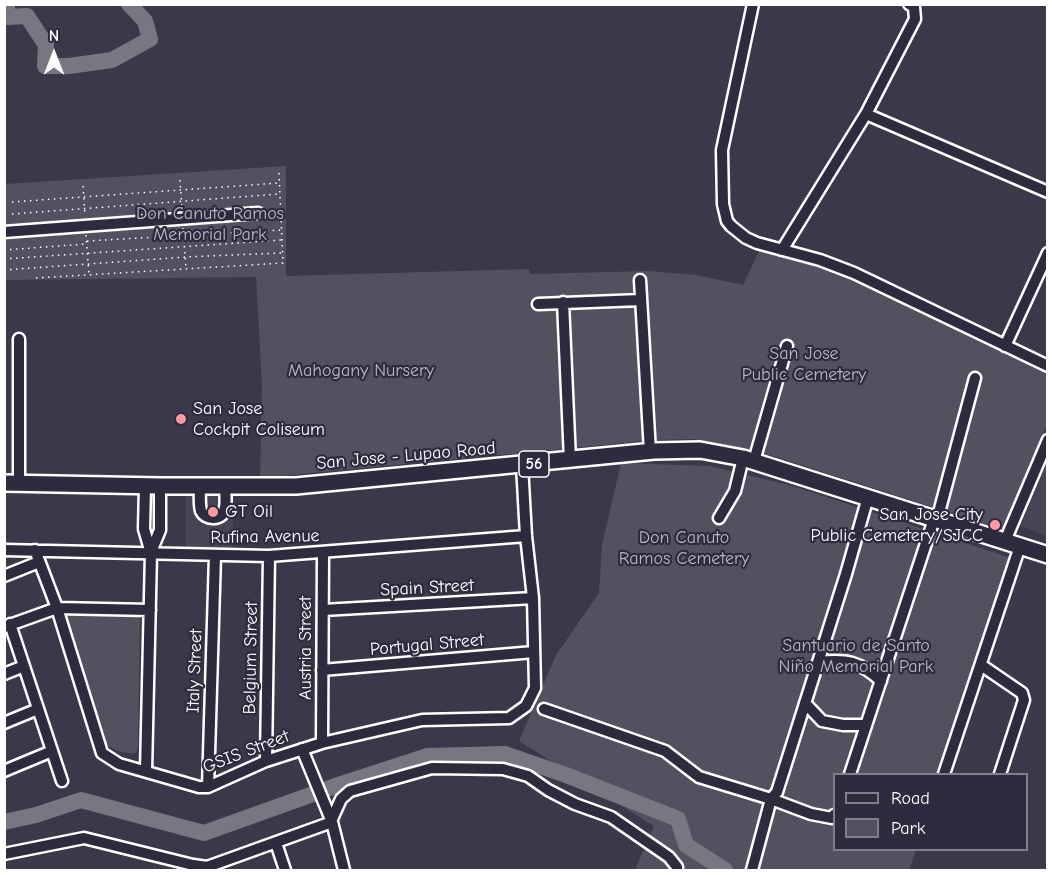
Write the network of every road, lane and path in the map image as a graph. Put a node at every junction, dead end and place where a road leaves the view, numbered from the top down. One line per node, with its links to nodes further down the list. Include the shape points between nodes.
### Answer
1 (753, 4): 17 (street, via 722,150 723,204 727,220 737,232)
2 (909, 4): 3 (street, via 914,7 915,19)
3 (866, 114): 6 (street); 17 (street)
4 (279, 173): 5 (path)
5 (279, 183): 7 (path); 8 (path)
6 (1047, 192)
7 (280, 194): 10 (path); 11 (path)
8 (12, 202)
9 (258, 213): 12 (street)
10 (12, 214)
11 (282, 230): 13 (path); 14 (path)
12 (4, 232)
13 (282, 240): 18 (path); 20 (path)
14 (87, 241)
15 (87, 244): 16 (path)
16 (4, 250)
17 (782, 250): 29 (street, via 854,273)
18 (283, 253): 21 (path); 22 (path, via 284,263)
19 (1047, 253): 29 (street)
20 (4, 259)
21 (4, 270)
22 (36, 278)
23 (640, 280): 24 (street)
24 (641, 300): 25 (street); 33 (street)
25 (563, 302): 26 (street); 34 (street)
26 (538, 304)
27 (19, 339): 37 (street)
28 (787, 346): 35 (street)
29 (1005, 346): 30 (street)
30 (1047, 366)
31 (975, 378): 43 (street)
32 (1047, 440): 45 (street)
33 (650, 452): 34 (highway, San Jose - Lupao Road / 56); 35 (highway, San Jose - Lupao Road / 56, via 700,450)
34 (570, 460): 36 (highway, San Jose - Lupao Road / 56)
35 (749, 460): 41 (highway, San Jose - Lupao Road / 56); 42 (street)
36 (522, 465): 40 (highway, San Jose - Lupao Road / 56, via 296,486); 44 (street)
37 (12, 483): 38 (highway, San Jose - Lupao Road / 56)
38 (153, 486): 39 (highway, San Jose - Lupao Road / 56); 49 (street, via 144,529)
39 (200, 486): 40 (highway, San Jose - Lupao Road / 56); 40 (street, via 201,510 213,519 224,511)
40 (225, 486)
41 (868, 497): 43 (highway, San Jose - Lupao Road / 56); 62 (street)
42 (719, 518)
43 (935, 519): 45 (highway, San Jose - Lupao Road / 56); 67 (street)
44 (526, 536): 50 (street, Rufina Avenue); 56 (street)
45 (1005, 541): 46 (highway, San Jose - Lupao Road / 56)
46 (1020, 546): 51 (highway, San Jose - Lupao Road / 56); 63 (street)
47 (4, 550): 48 (street, Rufina Avenue)
48 (35, 550): 49 (street, Rufina Avenue); 54 (street, GSIS Street)
49 (151, 553): 52 (street, Rufina Avenue); 58 (street)
50 (323, 553): 53 (street, Rufina Avenue); 59 (street, Austria Street)
51 (1047, 555)
52 (215, 556): 53 (street, Rufina Avenue); 83 (street, Italy Street)
53 (269, 556): 76 (street, Belgium Street)
54 (39, 562): 55 (street); 57 (street, GSIS Street)
55 (4, 576)
56 (533, 598): 59 (street, Spain Street); 61 (street)
57 (57, 608): 58 (street); 60 (street); 78 (street, GSIS Street, via 100,749 115,762)
58 (150, 610): 78 (street)
59 (322, 610): 65 (street, Austria Street)
60 (7, 626): 64 (street)
61 (534, 652): 65 (street, Portugal Street); 73 (street, GSIS Street, via 534,692 526,706 509,718 422,720)
62 (818, 662): 67 (street, via 841,659 866,667); 68 (street)
63 (981, 665): 80 (street); 81 (street, via 1022,693 1024,700)
64 (24, 666): 66 (street); 70 (street)
65 (322, 670): 73 (street, Austria Street)
66 (4, 674)
67 (881, 681): 72 (street)
68 (805, 702): 72 (street, via 822,720); 84 (street, via 777,792)
69 (544, 709): 84 (street, via 665,751 699,777)
70 (38, 710): 71 (street); 75 (street)
71 (4, 723)
72 (866, 725): 79 (street)
73 (322, 743): 74 (street, GSIS Street)
74 (302, 749): 76 (street, GSIS Street); 86 (street)
75 (52, 751): 77 (street); 82 (street)
76 (266, 761): 83 (street, GSIS Street)
77 (4, 771)
78 (146, 771): 83 (street, GSIS Street)
79 (850, 773)
80 (944, 773)
81 (1000, 773)
82 (62, 781)
83 (208, 787)
84 (771, 799): 85 (street, via 811,814); 92 (street)
85 (833, 816)
86 (332, 821): 87 (street); 90 (street); 91 (street, via 340,799 351,791 432,768 504,769 528,776 575,804 611,817 669,857)
87 (276, 843): 88 (street, via 204,867 84,838); 89 (street)
88 (4, 854)
89 (285, 870)
90 (344, 870)
91 (677, 870)
92 (752, 870)

